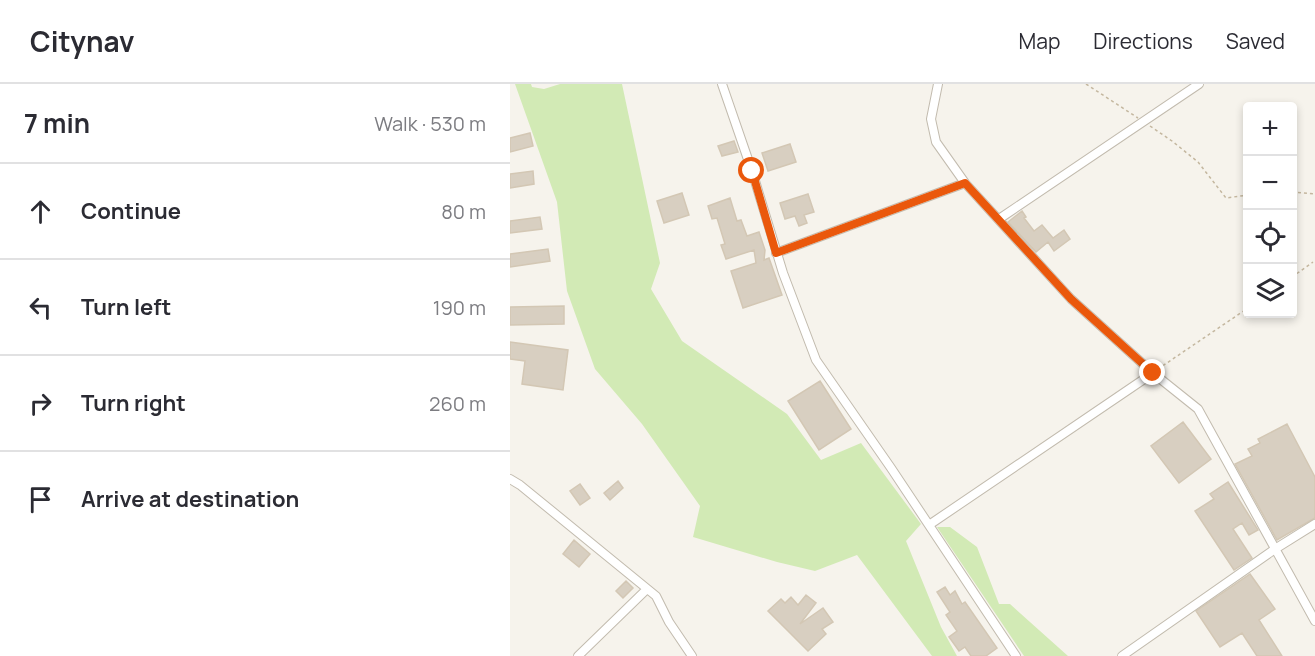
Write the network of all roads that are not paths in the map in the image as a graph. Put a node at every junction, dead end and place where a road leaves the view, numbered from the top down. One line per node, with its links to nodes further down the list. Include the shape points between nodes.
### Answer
1 (722, 84): 6 (street)
2 (938, 84): 4 (street, via 931,119 936,142)
3 (1199, 84): 5 (street)
4 (965, 183): 5 (street); 6 (street)
5 (999, 219): 7 (street, via 1071,299)
6 (776, 253): 9 (street, via 816,360)
7 (1153, 373): 9 (street); 11 (street, via 1198,409)
8 (510, 479): 12 (street)
9 (929, 525): 16 (street)
10 (1315, 525): 11 (street)
11 (1275, 549): 13 (street); 17 (street)
12 (646, 589): 14 (street); 15 (street, via 656,596)
13 (1315, 621)
14 (578, 656)
15 (692, 656)
16 (1016, 656)
17 (1122, 656)

